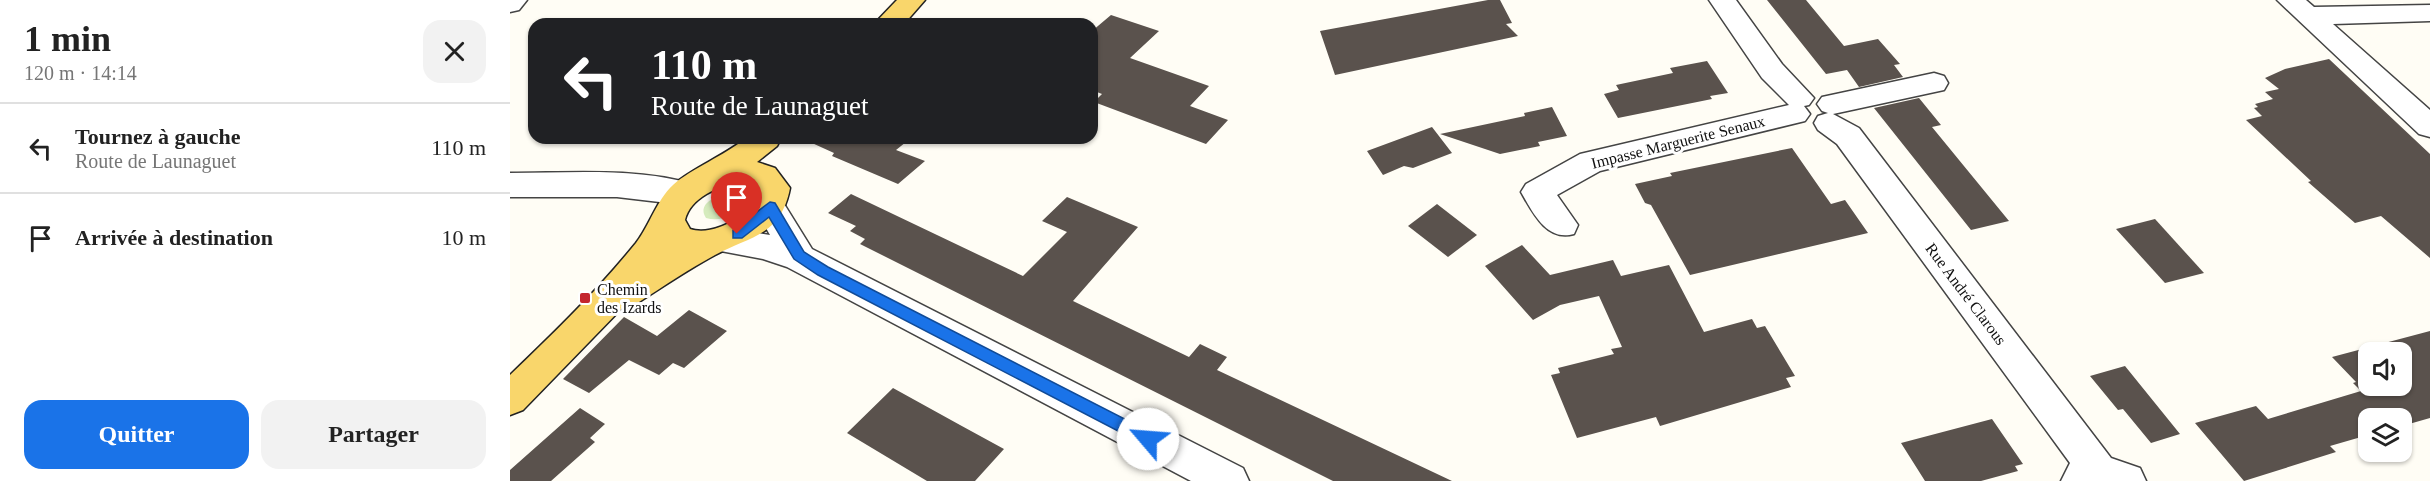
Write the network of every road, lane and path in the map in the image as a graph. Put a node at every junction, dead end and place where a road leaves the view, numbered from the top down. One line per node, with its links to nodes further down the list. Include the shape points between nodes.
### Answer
1 (514, 0): 4 (street)
2 (912, 0): 7 (main road)
3 (1722, 0): 9 (street)
4 (510, 4)
5 (2299, 8): 6 (street); 11 (street)
6 (2430, 13)
7 (894, 18)
8 (1934, 83): 10 (street)
9 (1797, 106): 10 (street, via 1809,96 1824,99); 17 (street, Impasse Marguerite Senaux, via 1591,162 1537,192)
10 (1830, 114): 22 (street, Rue André Clarous)
11 (2430, 127)
12 (759, 144): 16 (main road)
13 (780, 144): 15 (main road)
14 (510, 185): 16 (street, via 617,185)
15 (769, 193): 16 (main road, via 758,173 743,171); 18 (main road, via 751,226); 19 (street)
16 (687, 198): 18 (main road, via 676,236 684,241); 20 (main road)
17 (1562, 225)
18 (716, 241): 19 (street, via 766,246); 20 (main road)
19 (799, 255): 23 (street)
20 (602, 309): 21 (main road)
21 (510, 399)
22 (2102, 478)
23 (1229, 481)

